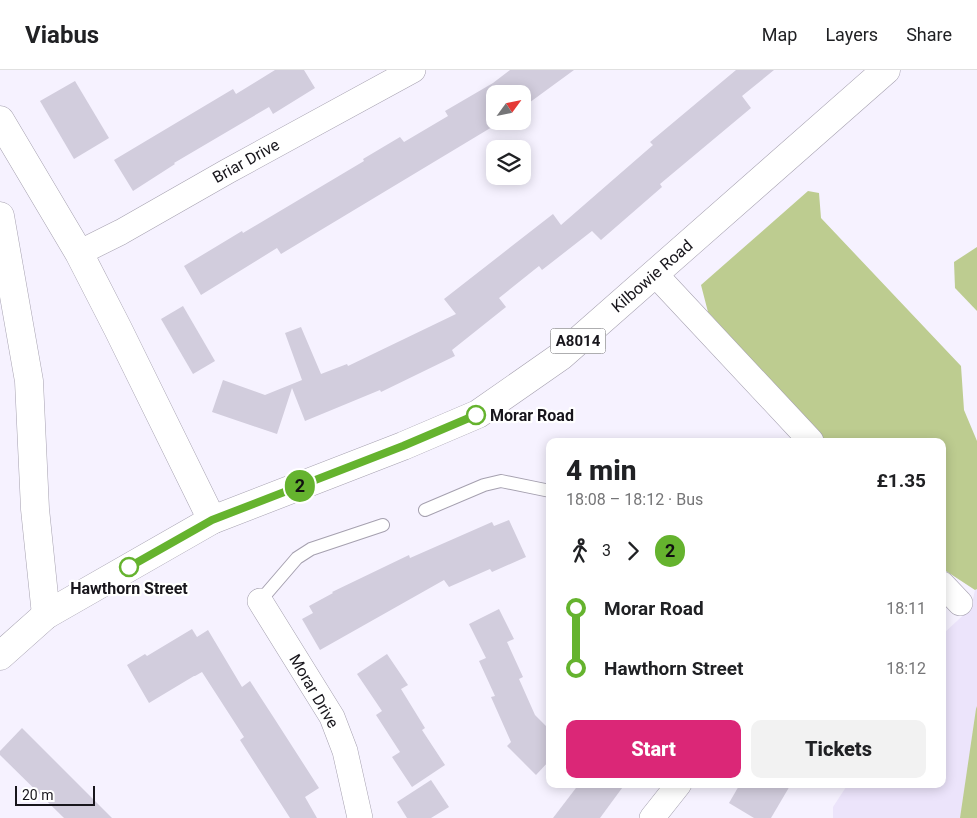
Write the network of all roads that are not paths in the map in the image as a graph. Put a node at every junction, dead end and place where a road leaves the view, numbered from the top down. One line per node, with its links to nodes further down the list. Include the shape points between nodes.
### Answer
1 (413, 70): 3 (street, Briar Drive)
2 (886, 70): 7 (main road, Kilbowie Road / A8014)
3 (386, 76): 6 (street, Briar Drive, via 228,171)
4 (0, 120): 6 (main road)
5 (0, 216): 16 (main road, via 29,382 35,509)
6 (79, 254): 11 (main road)
7 (654, 274): 8 (street); 11 (main road, Kilbowie Road / A8014, via 561,356 478,414)
8 (808, 438)
9 (546, 489): 10 (lane, via 501,481)
10 (425, 510)
11 (212, 520): 16 (main road, Kilbowie Road / A8014)
12 (383, 525): 14 (lane, via 311,549 297,558)
13 (946, 588): 15 (street)
14 (260, 601): 19 (street, Morar Drive, via 332,717 346,751)
15 (960, 603)
16 (46, 615): 17 (main road, Kilbowie Road / A8014)
17 (0, 656)
18 (675, 788): 20 (street)
19 (360, 818)
20 (652, 818)

